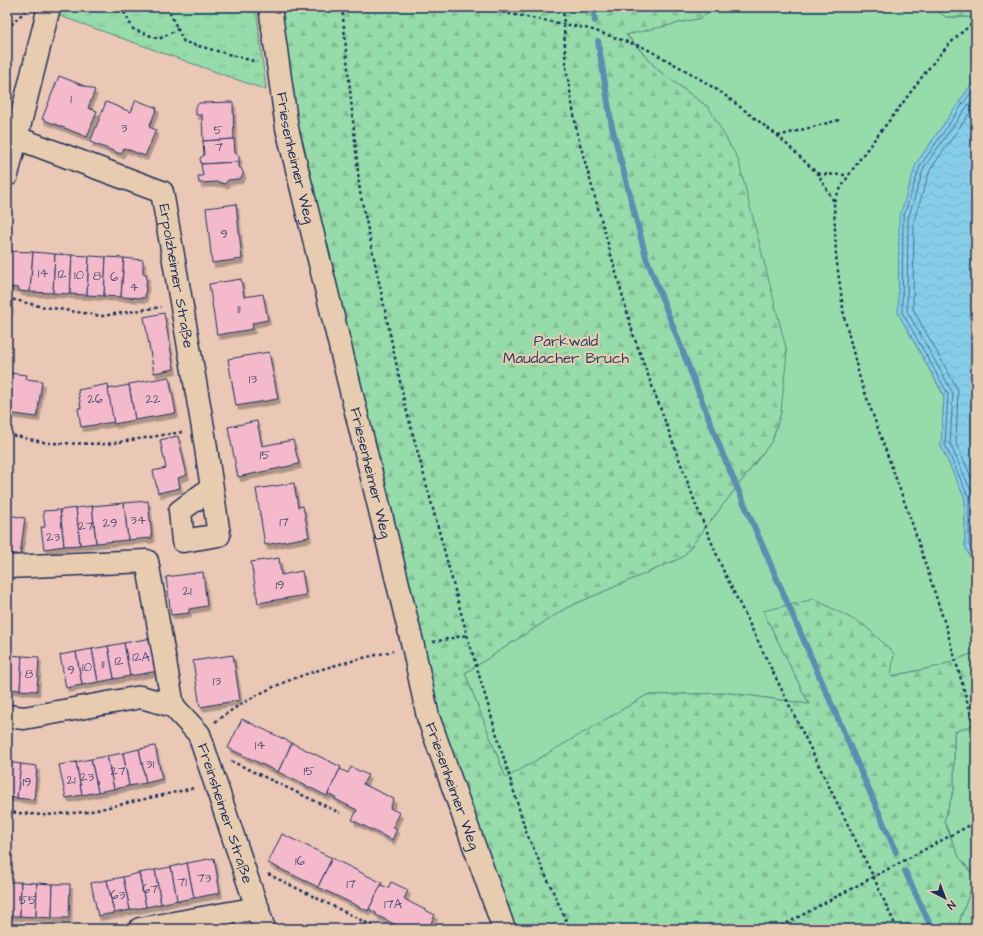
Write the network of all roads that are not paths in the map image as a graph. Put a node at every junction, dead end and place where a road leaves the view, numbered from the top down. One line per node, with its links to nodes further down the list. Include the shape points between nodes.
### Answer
1 (49, 7): 3 (street)
2 (270, 7): 12 (street, Friesenheimer Weg, via 287,128 428,717)
3 (17, 138): 4 (street); 5 (street, Erpolzheimer Straße, via 162,192)
4 (7, 176)
5 (212, 488)
6 (7, 567): 7 (street, via 148,561)
7 (173, 706): 8 (street, via 141,697 24,718); 9 (street, Freinsheimer Straße, via 201,742)
8 (7, 716)
9 (258, 908): 10 (street); 11 (street, Freinsheimer Straße)
10 (140, 929)
11 (264, 929)
12 (504, 929)

